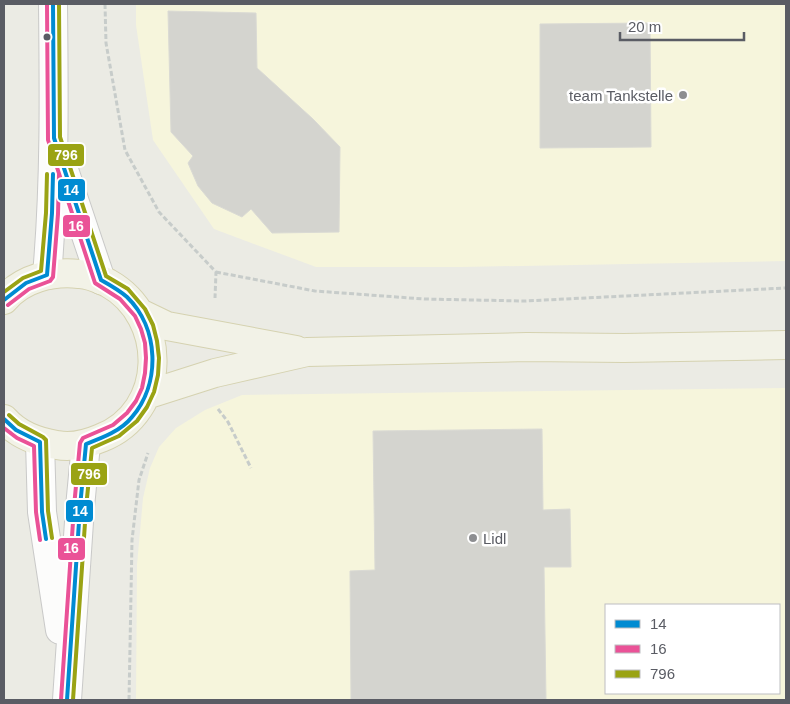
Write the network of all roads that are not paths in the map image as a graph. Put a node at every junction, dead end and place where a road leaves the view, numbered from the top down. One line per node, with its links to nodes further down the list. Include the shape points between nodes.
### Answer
1 (53, 4): 2 (street)
2 (54, 138): 3 (street); 4 (street)
3 (47, 275): 4 (main road, via 65,272); 5 (main road, via 26,283)
4 (101, 280): 6 (main road, via 117,288)
5 (4, 300)
6 (140, 314): 8 (main road, via 167,326); 9 (main road, via 151,340 153,366)
7 (786, 345): 8 (main road)
8 (307, 352): 9 (main road, via 215,373)
9 (146, 395): 12 (main road, via 132,417 118,429)
10 (4, 419): 11 (main road, via 23,435)
11 (40, 442): 12 (main road, via 63,446); 13 (street, via 42,512)
12 (86, 444): 13 (street)
13 (67, 691)

